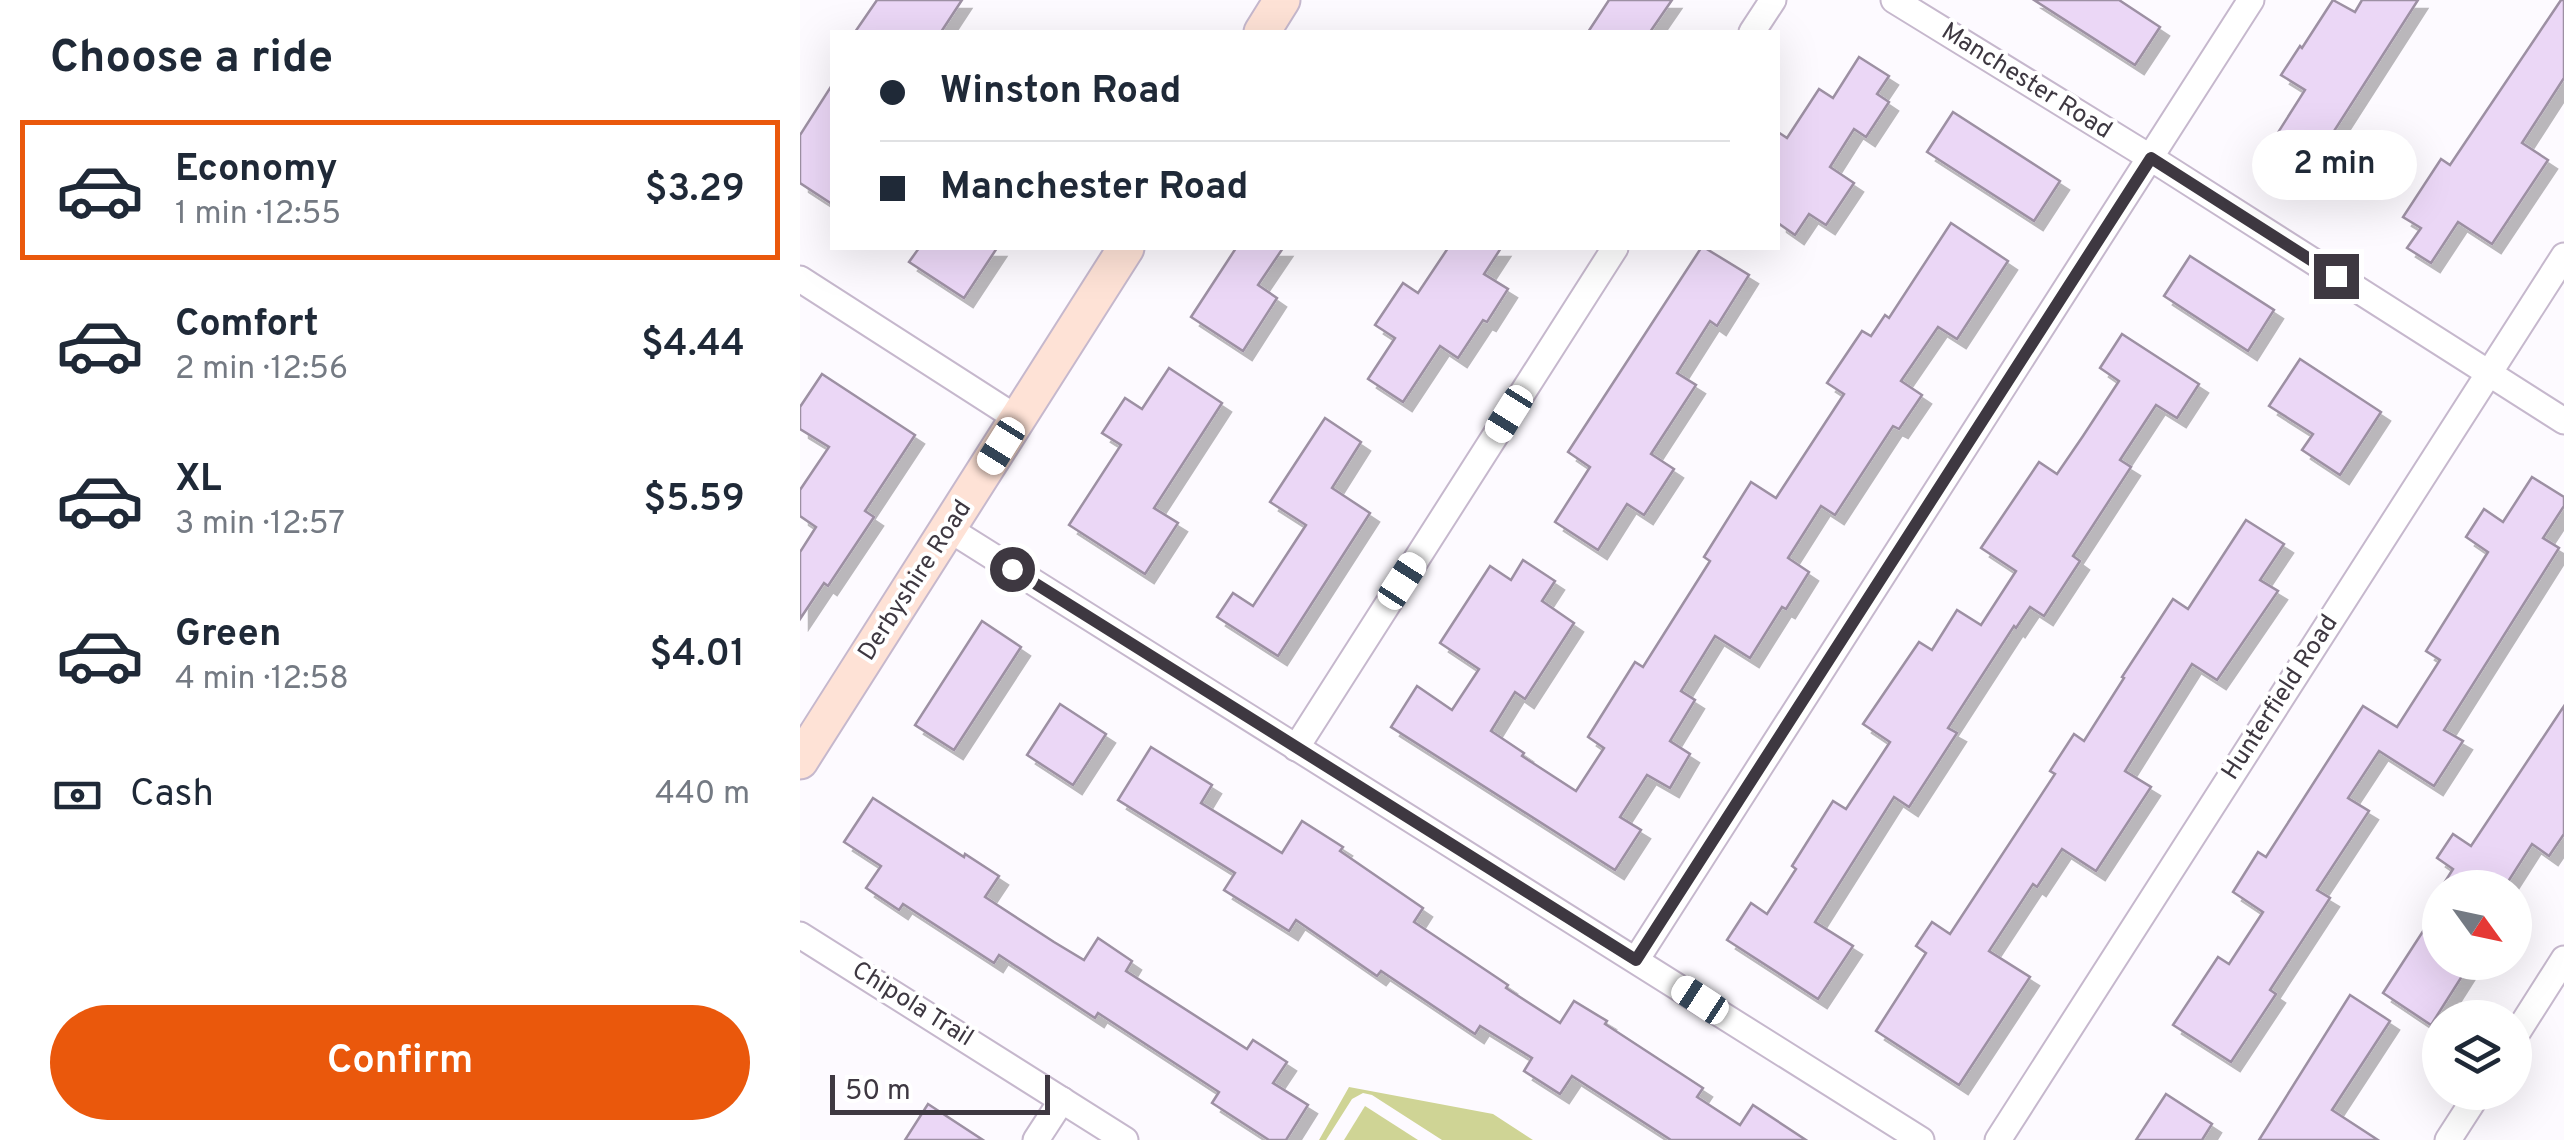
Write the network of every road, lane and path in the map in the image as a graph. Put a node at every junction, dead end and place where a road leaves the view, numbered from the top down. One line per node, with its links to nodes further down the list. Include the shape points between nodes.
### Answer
1 (1282, 0): 5 (street)
2 (1773, 0): 6 (street)
3 (1894, 0): 7 (street, Manchester Road)
4 (2251, 0): 7 (street)
5 (1263, 30)
6 (1753, 30)
7 (2151, 158): 12 (street, Manchester Road); 20 (street)
8 (1125, 250): 13 (street, Derbyshire Road)
9 (1614, 250): 16 (street)
10 (2564, 256): 12 (street, Hunterfield Road)
11 (800, 280): 13 (street)
12 (2490, 374): 14 (street, Manchester Road); 27 (street, Hunterfield Road)
13 (1018, 419): 15 (street, Derbyshire Road)
14 (2564, 421)
15 (949, 529): 16 (street); 17 (street, Derbyshire Road)
16 (1296, 748): 20 (street)
17 (800, 761)
18 (800, 935): 22 (street, Chipola Trail)
19 (2564, 959): 21 (street)
20 (1636, 960): 26 (street)
21 (2532, 1009)
22 (1062, 1100): 24 (street); 25 (street, Chipola Trail)
23 (2467, 1110): 28 (street)
24 (1036, 1140)
25 (1125, 1140)
26 (1922, 1140)
27 (1998, 1140)
28 (2448, 1140)

